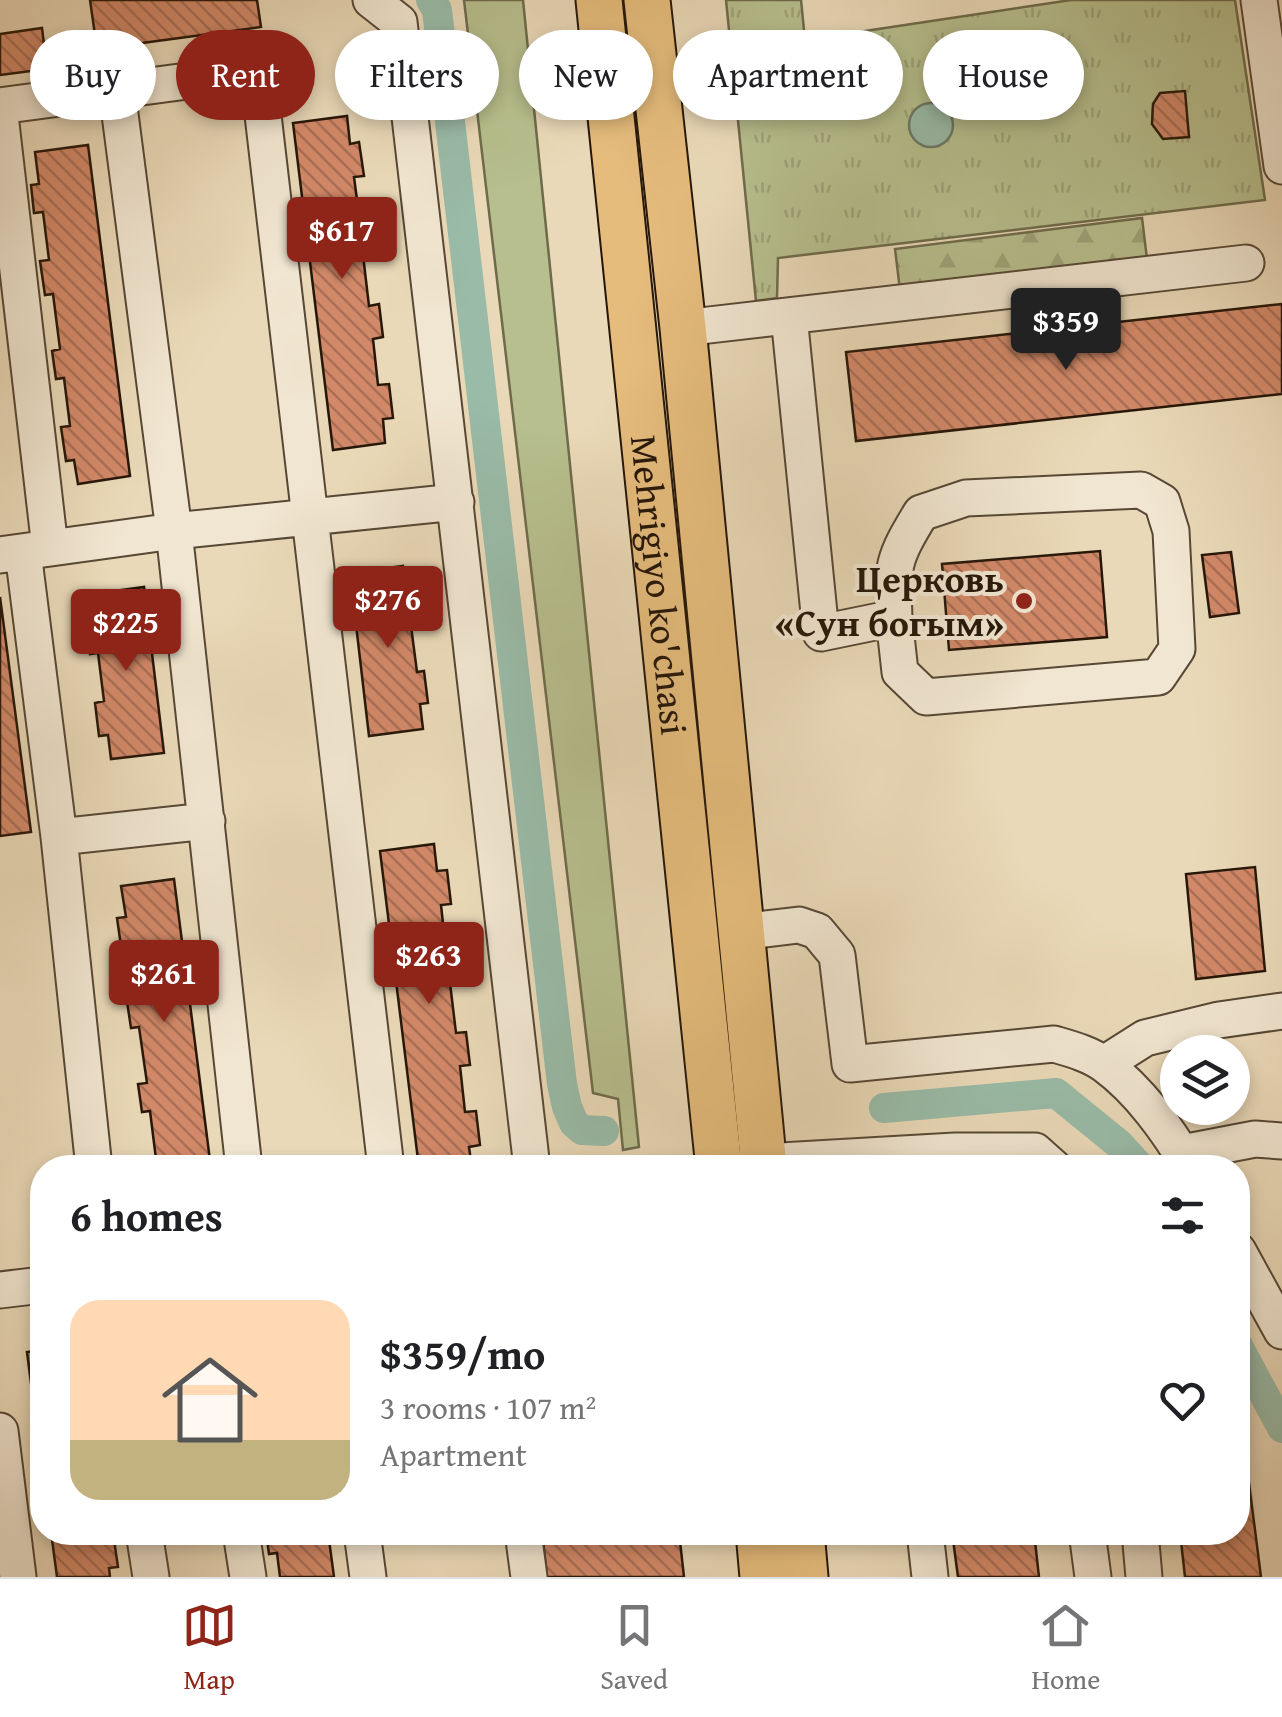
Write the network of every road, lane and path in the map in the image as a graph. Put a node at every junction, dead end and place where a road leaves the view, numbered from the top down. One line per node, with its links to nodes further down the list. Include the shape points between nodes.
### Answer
1 (371, 0): 14 (street, via 400,22)
2 (599, 0): 29 (main road, Mehrigiyo ko'chasi)
3 (647, 0): 13 (main road, Mehrigiyo ko'chasi)
4 (1268, 18): 10 (street)
5 (156, 86): 15 (street, via 232,75 261,98)
6 (30, 102): 7 (street)
7 (0, 106)
8 (0, 115): 17 (street)
9 (121, 120): 16 (street)
10 (1282, 166)
11 (1246, 263): 12 (street)
12 (789, 316): 13 (street); 18 (street, via 821,633)
13 (683, 328): 21 (main road, Mehrigiyo ko'chasi)
14 (456, 502): 15 (street); 28 (street)
15 (311, 517): 16 (street); 27 (street)
16 (174, 531): 17 (street); 19 (street)
17 (24, 552): 20 (street)
18 (894, 618): 18 (street, via 892,568 921,513 966,498 1141,490 1162,502 1171,531 1177,649 1158,677 926,698 900,672)
19 (207, 821): 20 (street); 26 (street)
20 (59, 837): 25 (street)
21 (741, 932): 23 (street, via 799,925 817,931 837,955 850,1064 1054,1044); 30 (main road, Mehrigiyo ko'chasi)
22 (1282, 1011): 23 (street, via 1145,1038)
23 (1104, 1064): 31 (street)
24 (1282, 1141): 32 (street, via 1255,1139)
25 (93, 1155)
26 (243, 1155)
27 (385, 1155)
28 (531, 1155)
29 (718, 1155)
30 (763, 1155)
31 (1183, 1155)
32 (1202, 1155)
33 (1250, 1274): 36 (street)
34 (30, 1286): 35 (street)
35 (0, 1290)
36 (1282, 1332)
37 (0, 1431): 47 (street)
38 (146, 1545): 48 (street)
39 (243, 1545): 49 (street)
40 (364, 1545): 50 (street)
41 (525, 1545): 51 (street)
42 (760, 1545): 52 (main road)
43 (801, 1545): 53 (main road)
44 (926, 1545): 54 (street)
45 (1089, 1545): 55 (street)
46 (1141, 1545): 56 (street)
47 (18, 1577)
48 (151, 1577)
49 (248, 1577)
50 (368, 1577)
51 (529, 1577)
52 (764, 1577)
53 (805, 1577)
54 (930, 1577)
55 (1094, 1577)
56 (1144, 1577)

